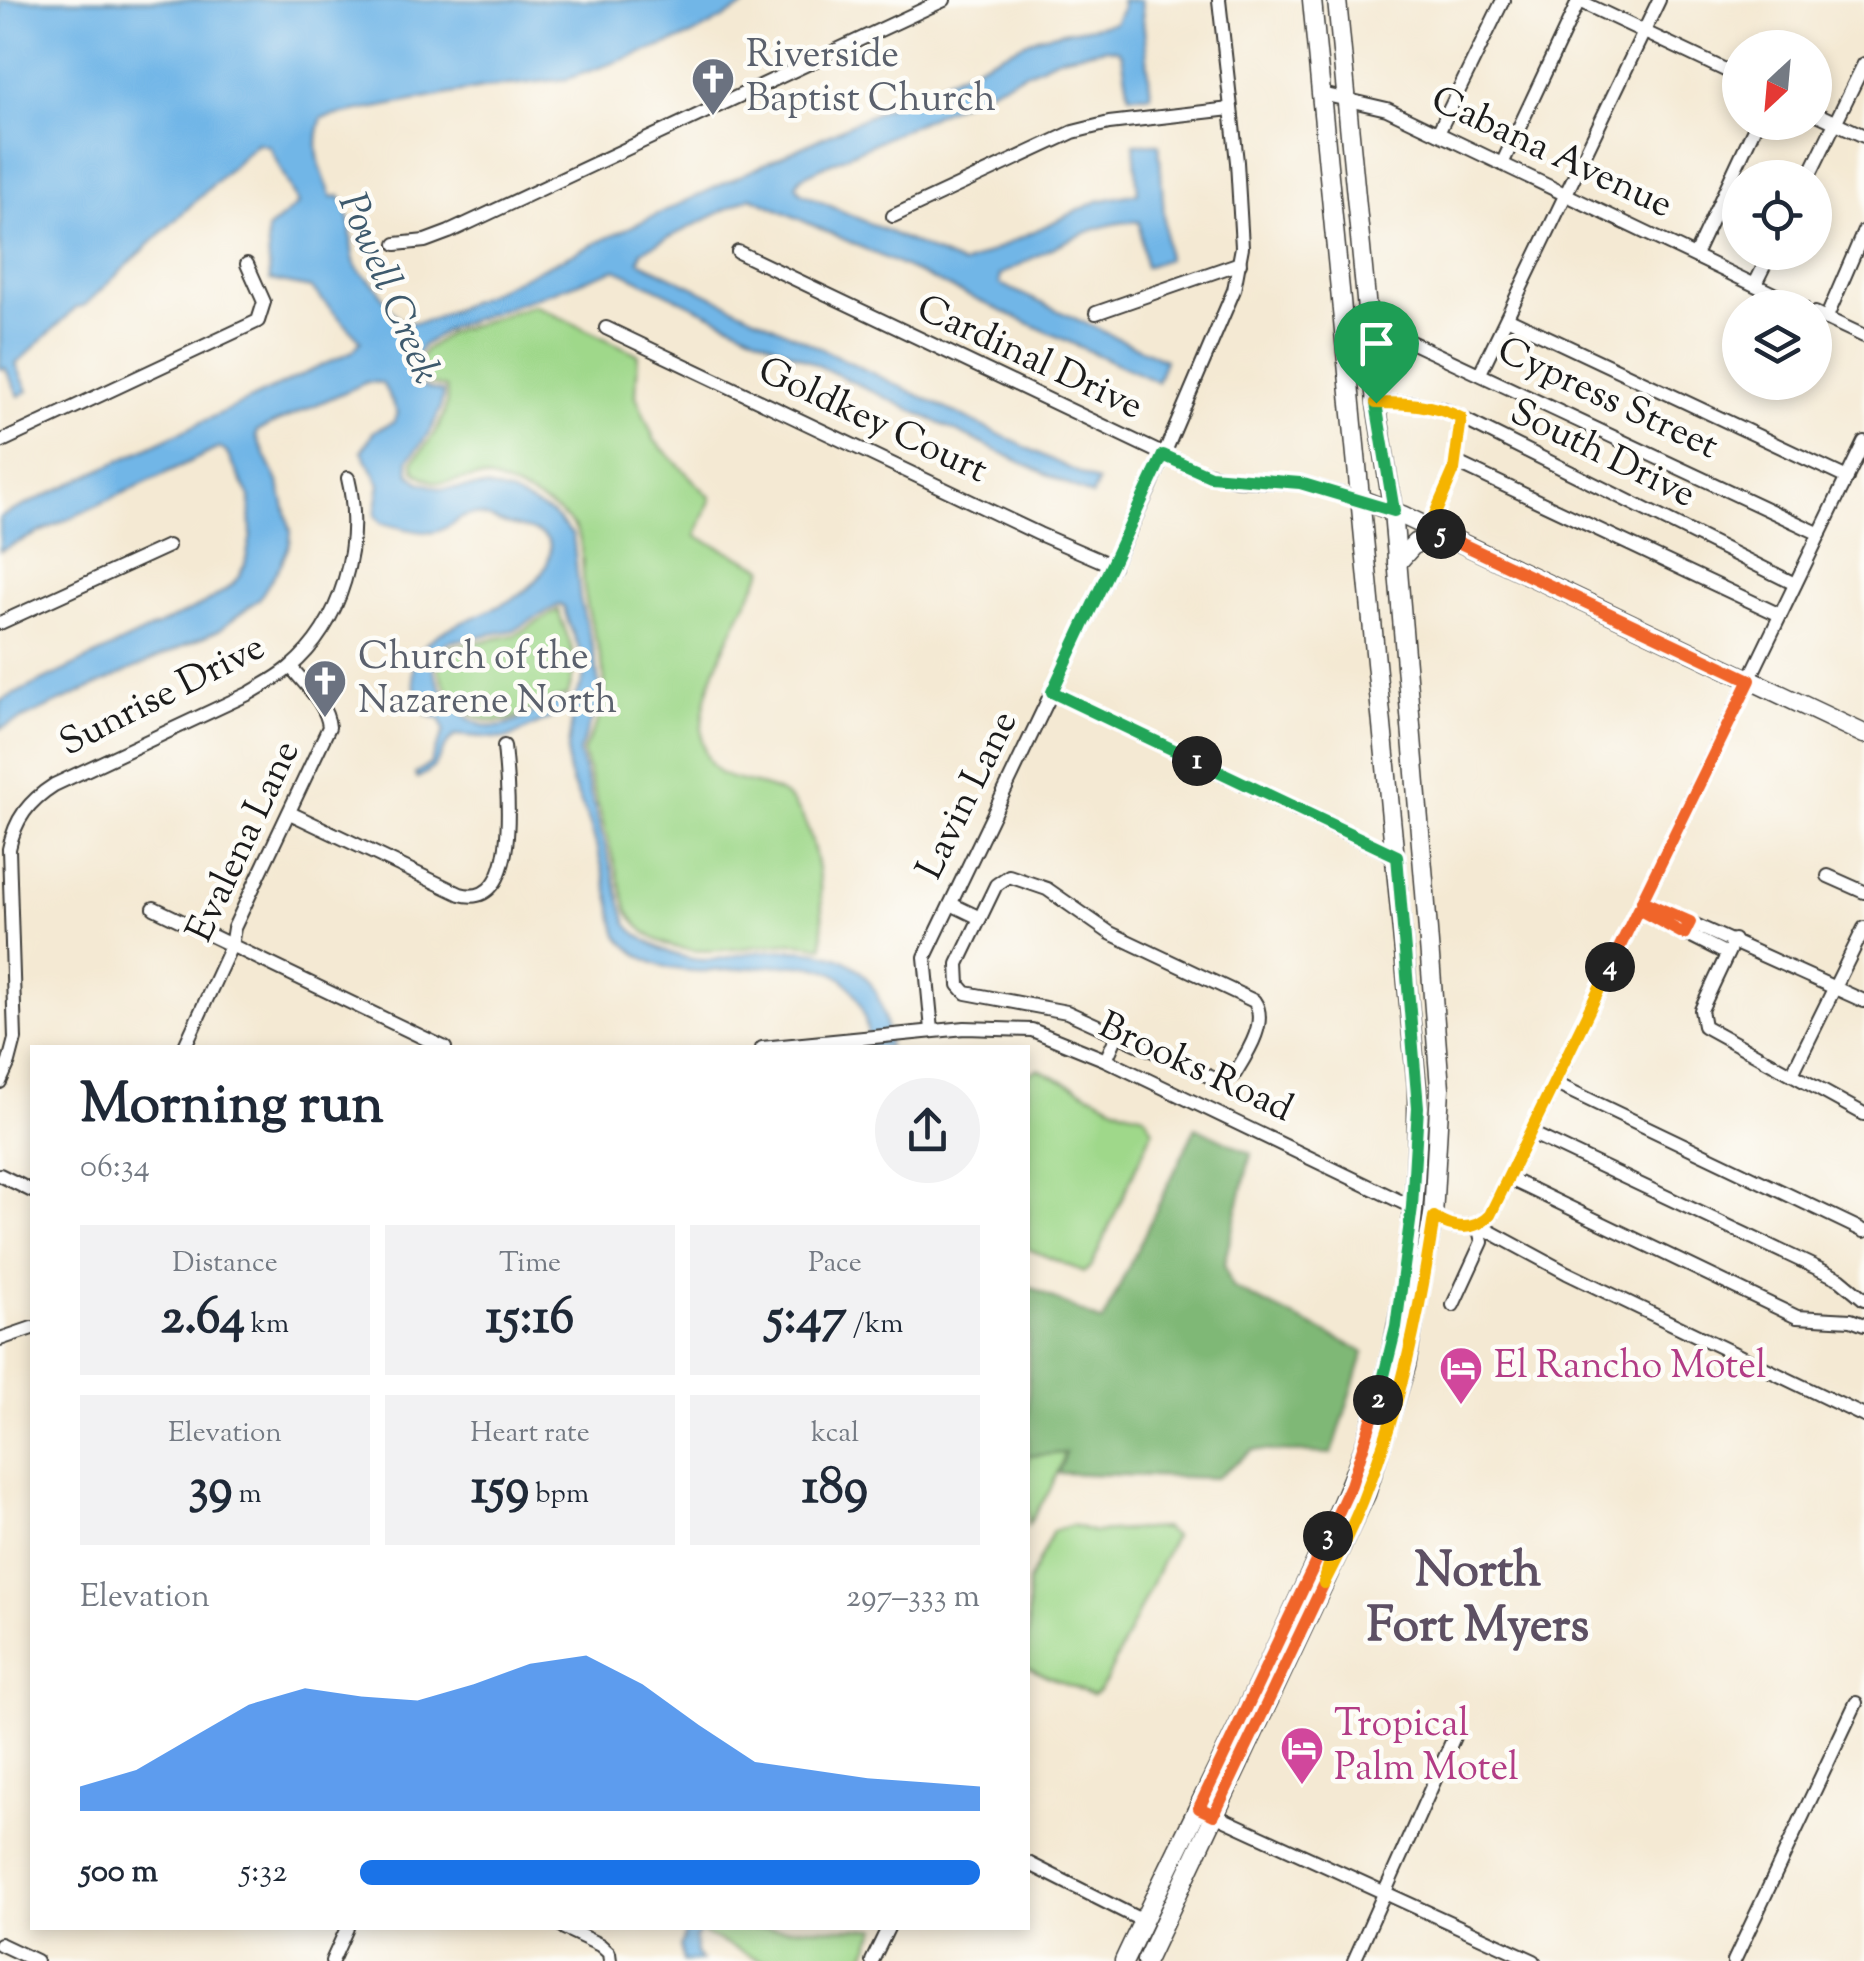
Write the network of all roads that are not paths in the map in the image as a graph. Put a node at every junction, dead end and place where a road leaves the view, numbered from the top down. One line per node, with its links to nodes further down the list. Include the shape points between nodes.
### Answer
1 (944, 0): 24 (street, via 449,232)
2 (1219, 0): 13 (street, Lavin Lane)
3 (1312, 0): 11 (main road)
4 (1337, 0): 12 (main road)
5 (1504, 0): 16 (street)
6 (1578, 0): 8 (street); 20 (street)
7 (1659, 0): 8 (street)
8 (1644, 31): 10 (street); 21 (street)
9 (1864, 64): 15 (street)
10 (1722, 68)
11 (1322, 94): 12 (street, Cabana Avenue); 48 (main road)
12 (1345, 98): 16 (street, Cabana Avenue); 36 (main road)
13 (1230, 109): 22 (street, via 1073,132); 27 (street, Lavin Lane)
14 (1832, 121): 15 (street)
15 (1835, 122): 17 (street); 19 (street)
16 (1438, 132): 20 (street, Cabana Avenue)
17 (1864, 136)
18 (1748, 140): 26 (street)
19 (1817, 160)
20 (1502, 164): 21 (street, Cabana Avenue)
21 (1566, 194): 26 (street, Cabana Avenue); 34 (street)
22 (893, 216)
23 (1864, 230): 32 (street)
24 (396, 244)
25 (738, 252): 44 (street, Cardinal Drive)
26 (1694, 255): 30 (street, Cabana Avenue)
27 (1240, 263): 33 (street); 44 (street, Lavin Lane)
28 (247, 264): 42 (street, via 264,302 263,315 252,325)
29 (1762, 270): 30 (street)
30 (1755, 284): 31 (street, Cabana Avenue)
31 (1767, 290)
32 (1832, 294)
33 (1096, 314)
34 (1507, 318): 39 (street); 47 (street)
35 (1832, 321): 38 (street)
36 (1368, 322): 39 (street, Cypress Street); 40 (main road)
37 (606, 328): 55 (street, Goldkey Court)
38 (1864, 336)
39 (1480, 373): 51 (street, Cypress Street)
40 (1376, 403): 41 (street, South Drive, via 1412,403); 49 (main road)
41 (1461, 418): 45 (street); 56 (street, South Drive)
42 (0, 442)
43 (1864, 442): 47 (street)
44 (1163, 455): 48 (street, Cardinal Drive, via 1210,476 1286,481); 55 (street, Lavin Lane)
45 (1456, 462): 50 (street); 57 (street)
46 (348, 478): 59 (street, Sunrise Drive, via 352,541 345,578 320,632)
47 (1846, 478): 51 (street)
48 (1362, 500): 49 (main road); 65 (main road)
49 (1394, 511): 50 (main road); 54 (main road)
50 (1429, 528): 52 (main road)
51 (1820, 534): 56 (street)
52 (1450, 538): 54 (main road, via 1415,544); 60 (main road)
53 (168, 546): 58 (street)
54 (1397, 564): 67 (main road)
55 (1113, 566): 61 (street, Lavin Lane)
56 (1794, 584): 57 (street)
57 (1780, 615): 60 (street)
58 (0, 623)
59 (290, 667): 64 (street, Evalena Lane, via 322,706 329,727); 87 (street, Sunrise Drive, via 250,693 54,785 27,806 9,848 15,1039)
60 (1750, 680): 62 (main road); 70 (street)
61 (1052, 692): 65 (street); 69 (street, Lavin Lane)
62 (1864, 734)
63 (504, 746): 64 (street, via 509,827 497,876 483,895 460,894)
64 (290, 813): 76 (street, Evalena Lane)
65 (1397, 856): 67 (main road); 91 (main road, via 1417,1087)
66 (1828, 876): 68 (street)
67 (1425, 892): 96 (main road, via 1440,1088)
68 (1864, 892)
69 (950, 904): 72 (street); 80 (street, Lavin Lane, via 925,956)
70 (1640, 905): 73 (street); 88 (street)
71 (154, 908): 76 (street)
72 (980, 918): 81 (street, via 958,964 966,993 1043,1005); 81 (street, via 1001,879 1016,876 1110,933 1254,1002 1261,1016 1238,1069 1222,1081)
73 (1687, 928): 75 (street); 77 (street)
74 (1864, 928): 78 (street)
75 (1734, 940): 77 (street); 78 (street)
76 (230, 946): 82 (street, Evalena Lane); 83 (street)
77 (1727, 954): 86 (street, via 1701,1021)
78 (1835, 987): 79 (street); 86 (street)
79 (1864, 1001)
80 (932, 1030): 84 (street, Brooks Road); 85 (street, Brooks Road, via 1032,1030)
81 (1118, 1034): 85 (street)
82 (185, 1045)
83 (439, 1045)
84 (787, 1045)
85 (1106, 1060): 95 (street, Brooks Road)
86 (1792, 1074): 89 (street)
87 (0, 1082)
88 (1554, 1084): 90 (street); 98 (street)
89 (1864, 1114)
90 (1531, 1133): 93 (street); 100 (street, via 1840,1279)
91 (1414, 1164): 95 (main road); 96 (main road, via 1422,1200)
92 (0, 1176): 94 (street)
93 (1508, 1178): 97 (street); 102 (street, via 1797,1317)
94 (30, 1190)
95 (1412, 1207): 99 (main road); 106 (main road, via 1396,1327)
96 (1434, 1217): 97 (street, via 1456,1227); 99 (main road)
97 (1478, 1226): 101 (street, via 1482,1242); 105 (street)
98 (1864, 1230)
99 (1428, 1256): 106 (main road, via 1393,1414 1366,1494)
100 (1864, 1300)
101 (1453, 1305)
102 (1864, 1325)
103 (30, 1329): 104 (street)
104 (0, 1340)
105 (1864, 1416)
106 (1338, 1535): 109 (main road); 109 (main road, via 1324,1583)
107 (1856, 1703): 125 (street)
108 (1458, 1728): 111 (street)
109 (1206, 1812): 111 (street); 112 (main road); 122 (main road)
110 (1030, 1864): 112 (street)
111 (1385, 1894): 123 (street); 124 (street)
112 (1143, 1921): 121 (main road)
113 (346, 1930): 118 (street)
114 (568, 1930): 119 (street, via 600,1945)
115 (887, 1930): 120 (street)
116 (0, 1944): 117 (street)
117 (36, 1961)
118 (333, 1961)
119 (610, 1961)
120 (872, 1961)
121 (1124, 1961)
122 (1146, 1961)
123 (1354, 1961)
124 (1534, 1961)
125 (1734, 1961)

